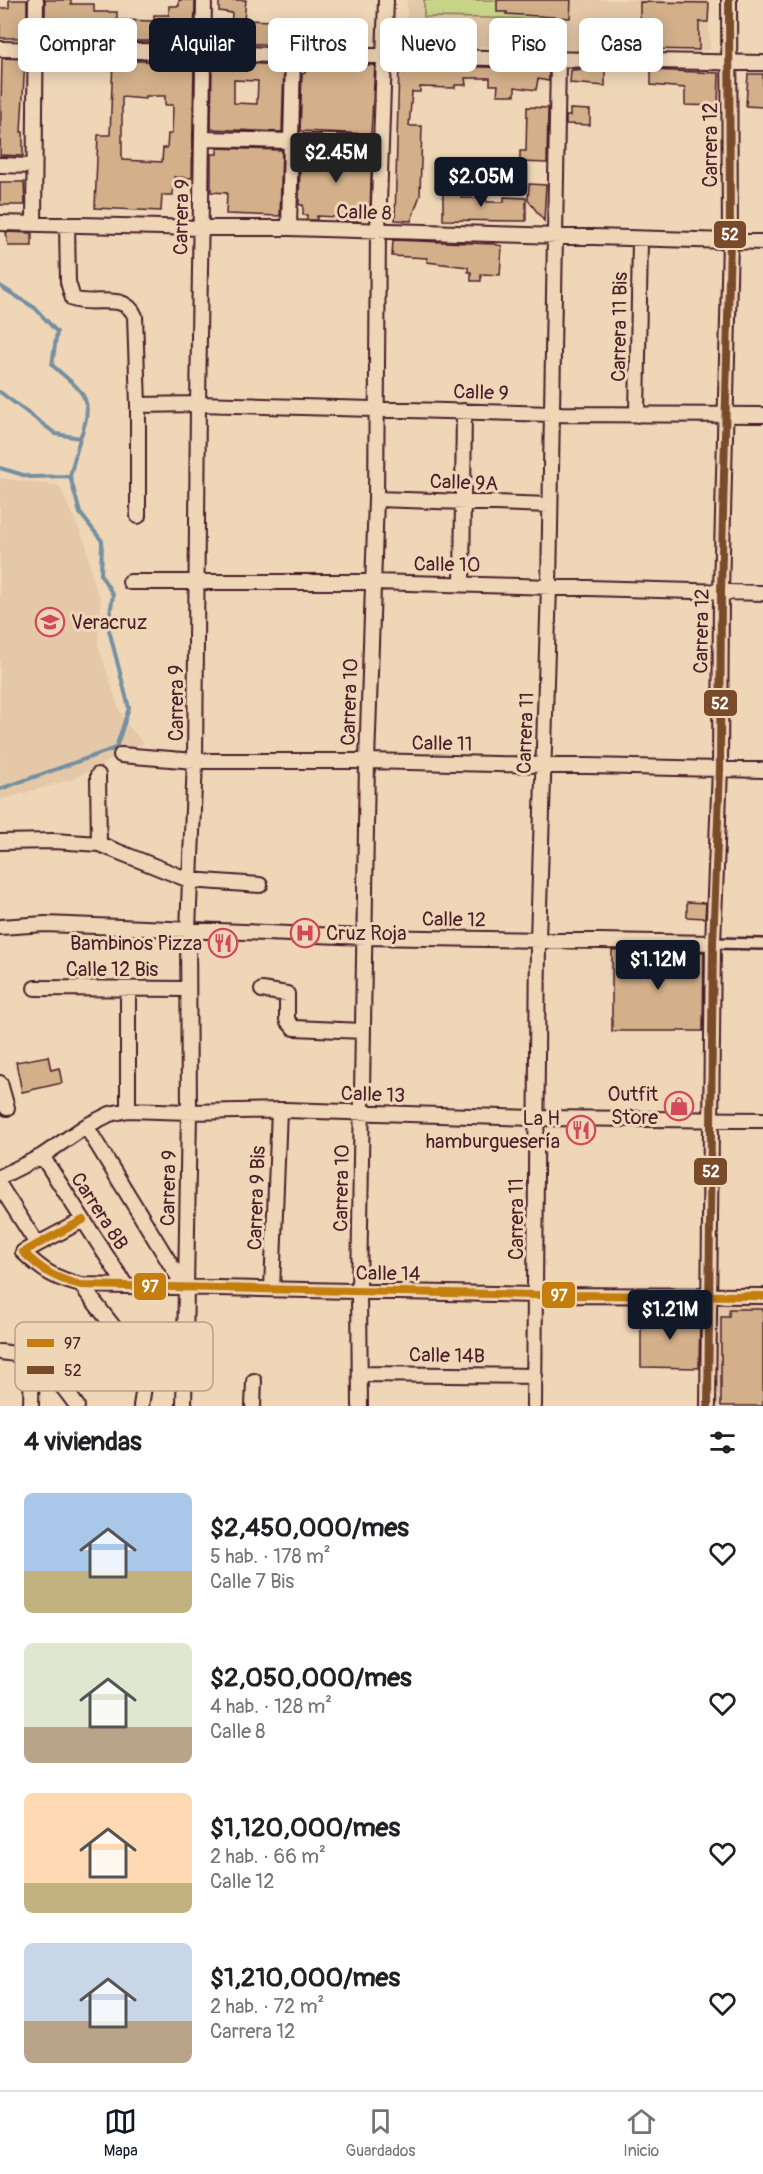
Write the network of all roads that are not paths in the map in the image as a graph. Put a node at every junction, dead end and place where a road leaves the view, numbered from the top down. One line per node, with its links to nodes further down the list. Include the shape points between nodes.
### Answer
1 (36, 0): 5 (street)
2 (204, 0): 6 (street, Carrera 9)
3 (386, 0): 7 (street, Carrera 10)
4 (729, 0): 11 (street, Carrera 12)
5 (36, 18)
6 (204, 18)
7 (386, 18)
8 (0, 49): 9 (street)
9 (18, 49)
10 (567, 61): 11 (street)
11 (728, 62): 12 (street); 31 (street, Carrera 12)
12 (763, 63)
13 (35, 72): 22 (street)
14 (203, 72): 18 (street, Carrera 9)
15 (293, 72): 19 (street)
16 (384, 72): 20 (street, Carrera 10)
17 (558, 72): 29 (street, Carrera 11)
18 (202, 139): 19 (street); 26 (street, Carrera 9)
19 (292, 140): 20 (street); 27 (street)
20 (380, 143): 28 (street, Carrera 10)
21 (0, 165): 22 (street)
22 (33, 166): 24 (street)
23 (0, 223): 24 (street, Calle 8)
24 (34, 224): 25 (street, Calle 8)
25 (67, 225): 26 (street, Calle 8); 34 (street, via 68,282 73,299 119,302 132,309 135,316)
26 (201, 228): 27 (street, Calle 8); 33 (street, Carrera 9)
27 (289, 228): 28 (street, Calle 8)
28 (378, 232): 29 (street, Calle 8); 35 (street, Carrera 10)
29 (556, 238): 30 (street, Calle 8); 37 (street, Carrera 11)
30 (640, 240): 31 (street, Calle 8); 38 (street, Carrera 11 Bis)
31 (730, 241): 32 (street, Calle 8); 39 (street, Carrera 12)
32 (763, 242)
33 (198, 404): 34 (street, Calle 9); 35 (street, Calle 9); 46 (street, Carrera 9)
34 (138, 405): 44 (street)
35 (378, 410): 36 (street, Calle 9); 41 (street, Carrera 10)
36 (464, 411): 37 (street, Calle 9); 42 (street)
37 (552, 414): 38 (street, Calle 9); 43 (street, Carrera 11)
38 (637, 415): 39 (street, Calle 9)
39 (726, 415): 40 (street, Calle 9); 50 (street, Carrera 12)
40 (763, 416)
41 (376, 499): 42 (street, Calle 9A); 47 (street, Carrera 10)
42 (462, 501): 43 (street, Calle 9A); 48 (street)
43 (550, 505): 49 (street, Carrera 11)
44 (138, 516)
45 (130, 582): 46 (street, Calle 10)
46 (196, 582): 47 (street, Calle 10); 53 (street, Carrera 9)
47 (373, 582): 48 (street, Calle 10); 54 (street, Carrera 10)
48 (462, 584): 49 (street, Calle 10)
49 (549, 586): 50 (street, Calle 10); 55 (street, Carrera 11)
50 (721, 592): 51 (street, Calle 10); 56 (street, Carrera 12)
51 (763, 593)
52 (121, 755): 53 (street, Calle 11)
53 (195, 761): 54 (street, Calle 11); 61 (street, Carrera 9)
54 (367, 761): 55 (street, Calle 11); 65 (street, Carrera 10)
55 (544, 764): 56 (street, Calle 11); 66 (street, Carrera 11)
56 (720, 769): 57 (street, Calle 11); 67 (street, Carrera 12)
57 (763, 770)
58 (98, 775): 60 (street)
59 (0, 842): 60 (street)
60 (99, 844): 61 (street)
61 (189, 880): 62 (street); 64 (street, Carrera 9)
62 (260, 885)
63 (0, 927): 64 (street, Calle 12, via 45,924)
64 (188, 929): 65 (street, Calle 12); 71 (street, Carrera 9)
65 (365, 937): 66 (street, Calle 12); 73 (street, Carrera 10)
66 (538, 940): 67 (street, Calle 12); 80 (street, Carrera 11)
67 (713, 943): 68 (street, Calle 12); 81 (street, Carrera 12)
68 (763, 944)
69 (35, 988): 70 (street, Calle 12 Bis)
70 (128, 989): 71 (street, Calle 12 Bis); 76 (street)
71 (188, 989): 78 (street, Carrera 9)
72 (262, 990): 73 (street, via 287,994 287,1020 294,1028)
73 (363, 1031): 79 (street, Carrera 10)
74 (0, 1083): 75 (street)
75 (7, 1108)
76 (128, 1110): 78 (street, Calle 13); 83 (street, Calle 13)
77 (279, 1110): 78 (street, Calle 13); 79 (street, Calle 13); 92 (street, Carrera 9 Bis)
78 (189, 1112): 91 (street, Carrera 9)
79 (362, 1113): 80 (street, Calle 13); 93 (street, Carrera 10)
80 (536, 1118): 81 (street, Calle 13); 94 (street, Carrera 11)
81 (711, 1119): 82 (street, Calle 13); 95 (street, Carrera 12)
82 (763, 1120)
83 (86, 1126): 84 (street, Calle 13); 91 (street)
84 (42, 1156): 85 (street, Calle 13); 87 (street, Carrera 8B)
85 (0, 1177)
86 (0, 1186): 88 (street)
87 (83, 1220): 88 (street); 90 (street, Carrera 8B)
88 (37, 1244): 89 (street, Calle 14, via 22,1252 42,1271)
89 (81, 1285): 90 (street, Calle 14); 97 (street)
90 (126, 1286): 91 (street, Calle 14)
91 (186, 1289): 92 (street, Calle 14); 98 (street, Carrera 9)
92 (272, 1289): 93 (street, Calle 14)
93 (358, 1292): 94 (street, Calle 14); 101 (street, Carrera 10)
94 (536, 1295): 95 (street, Calle 14); 102 (street, Carrera 11)
95 (708, 1296): 96 (street, Calle 14); 115 (street, Carrera 12)
96 (763, 1296)
97 (110, 1322)
98 (185, 1322)
99 (0, 1352): 100 (street)
100 (15, 1353)
101 (360, 1374): 102 (street, Calle 14B); 113 (street, Carrera 10)
102 (535, 1376): 114 (street, Carrera 11)
103 (254, 1381): 112 (street)
104 (31, 1391): 108 (street)
105 (65, 1391): 109 (street)
106 (144, 1391): 110 (street)
107 (184, 1391): 111 (street, Carrera 9)
108 (31, 1406)
109 (77, 1406)
110 (141, 1406)
111 (184, 1406)
112 (253, 1406)
113 (360, 1406)
114 (534, 1406)
115 (708, 1406)

